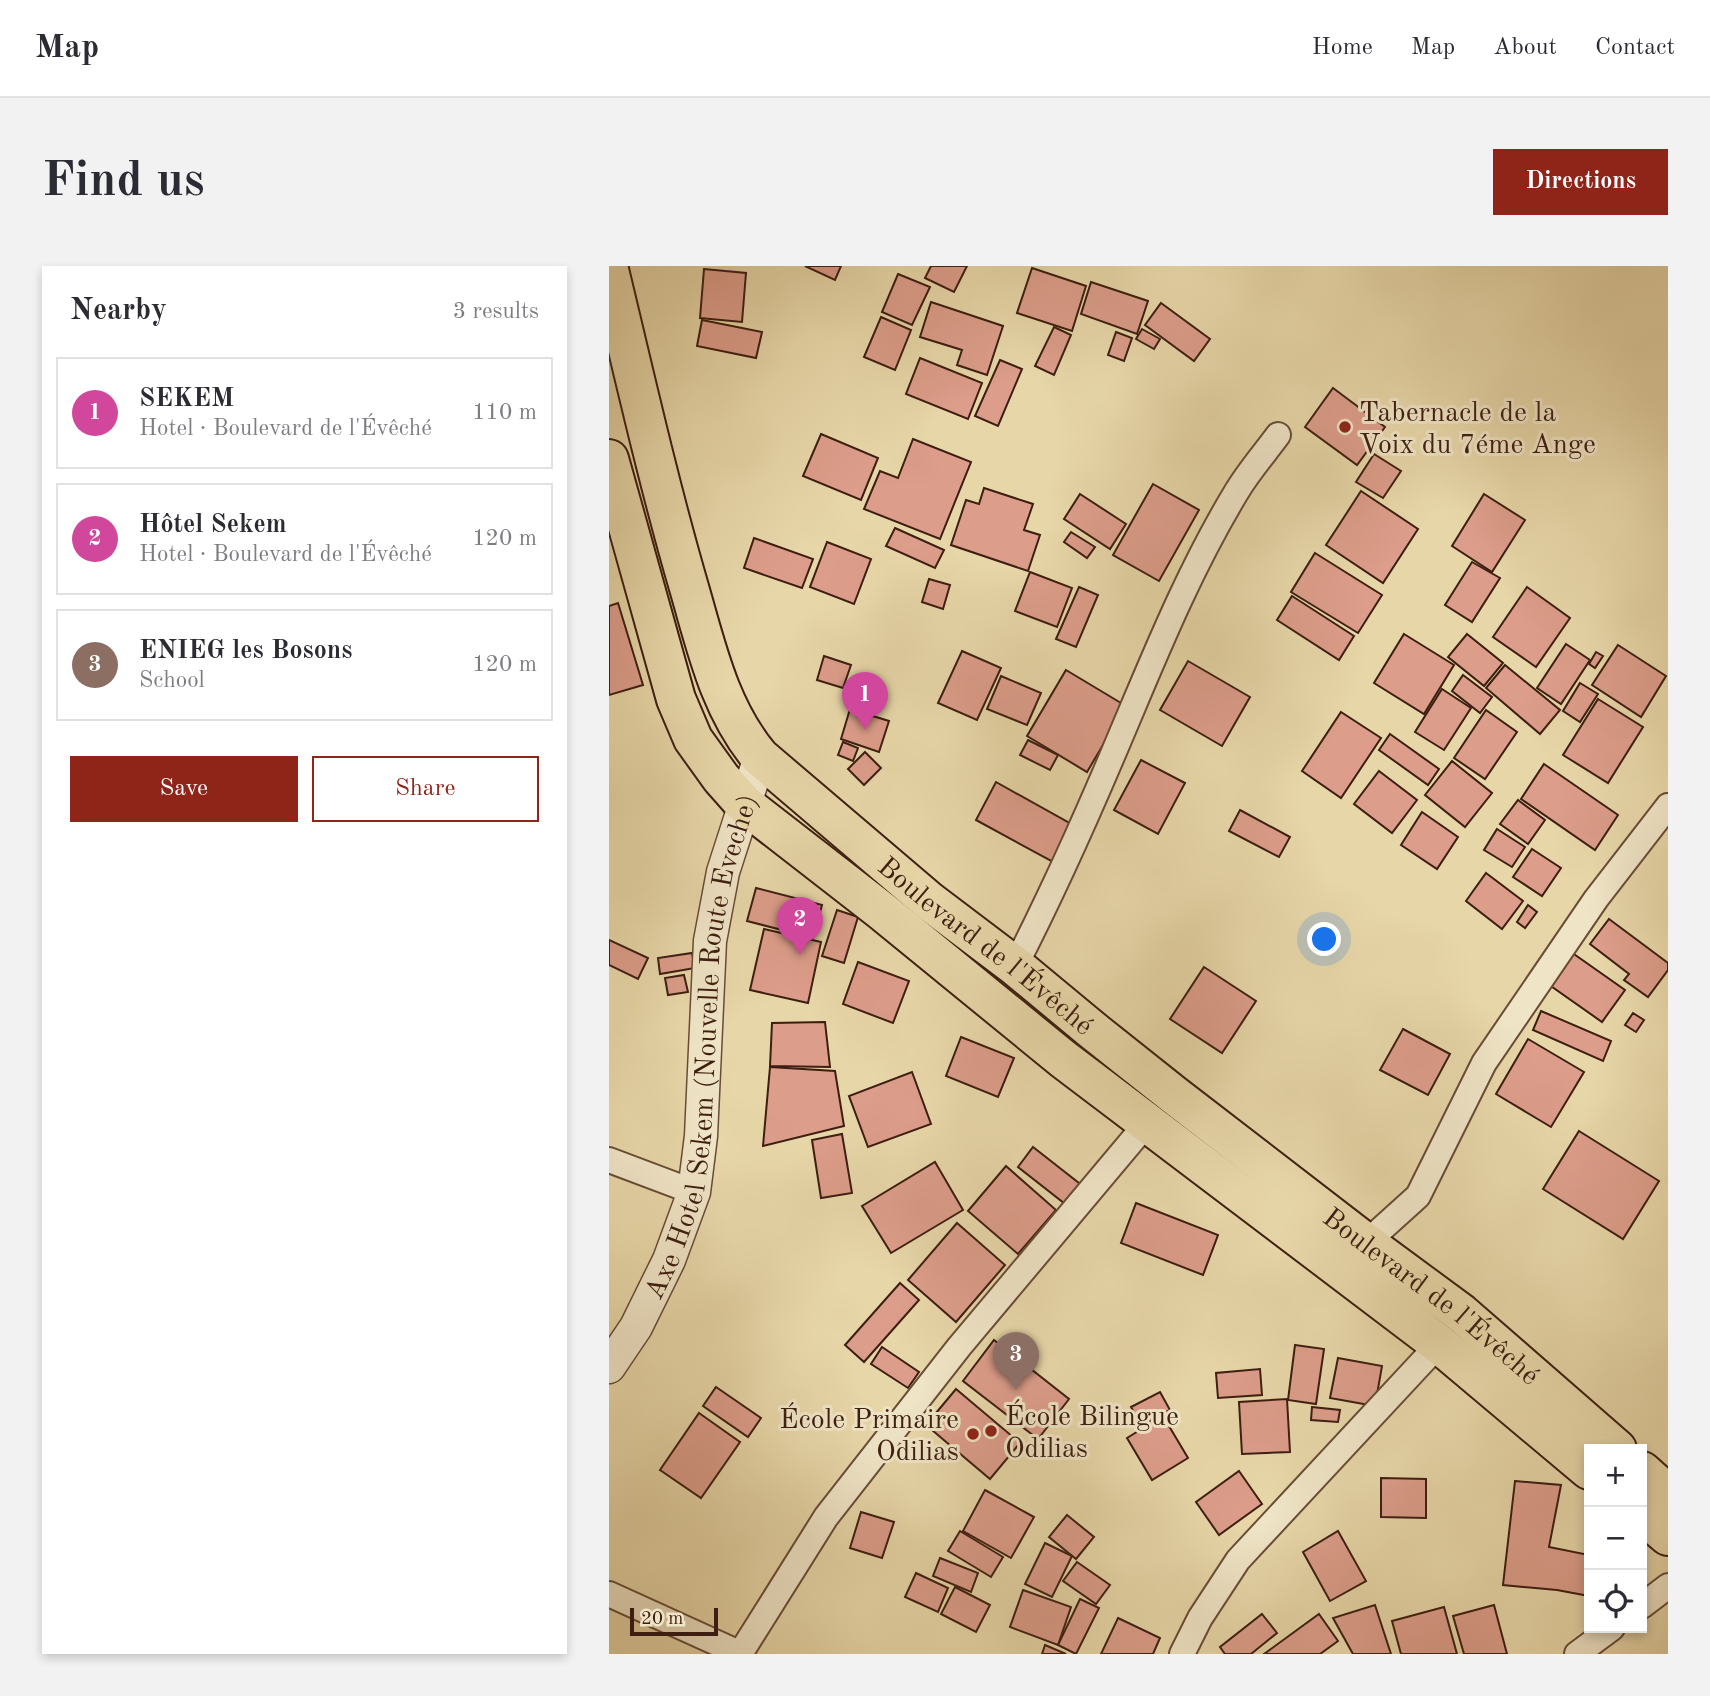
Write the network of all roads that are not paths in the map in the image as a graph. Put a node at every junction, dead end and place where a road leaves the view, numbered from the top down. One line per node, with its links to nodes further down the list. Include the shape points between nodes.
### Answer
1 (609, 270): 4 (main road, Boulevard de l'Évêché, via 677,546 715,674 727,706)
2 (1278, 435): 7 (street, via 1238,488 1199,558 1052,894)
3 (609, 459): 5 (main road, Boulevard de l'Évêché, via 676,699 693,739)
4 (760, 757): 5 (street, Axe Hotel Sekem (Nouvelle Route Eveche)); 7 (main road, Boulevard de l'Évêché, via 929,901)
5 (744, 804): 8 (main road, Boulevard de l'Évêché); 10 (street, Axe Hotel Sekem (Nouvelle Route Eveche), via 723,872 710,941)
6 (1668, 806): 11 (street, via 1595,899 1484,1063 1418,1196)
7 (1015, 965): 11 (main road, Boulevard de l'Évêché)
8 (1147, 1123): 12 (main road, Boulevard de l'Évêché); 24 (street, via 959,1347 826,1517)
9 (609, 1160): 10 (street)
10 (694, 1192): 13 (street, Axe Hotel Sekem (Nouvelle Route Eveche), via 669,1260)
11 (1366, 1243): 14 (main road, Boulevard de l'Évêché, via 1461,1313)
12 (1439, 1344): 15 (main road, Boulevard de l'Évêché); 25 (street, via 1238,1560)
13 (609, 1367)
14 (1611, 1444)
15 (1584, 1466)
16 (1647, 1475): 17 (main road)
17 (1668, 1494)
18 (1647, 1518): 19 (main road)
19 (1668, 1536)
20 (1668, 1586): 22 (street)
21 (609, 1594): 24 (street)
22 (1647, 1602)
23 (1605, 1633): 26 (street)
24 (740, 1654)
25 (1182, 1654)
26 (1577, 1654)

